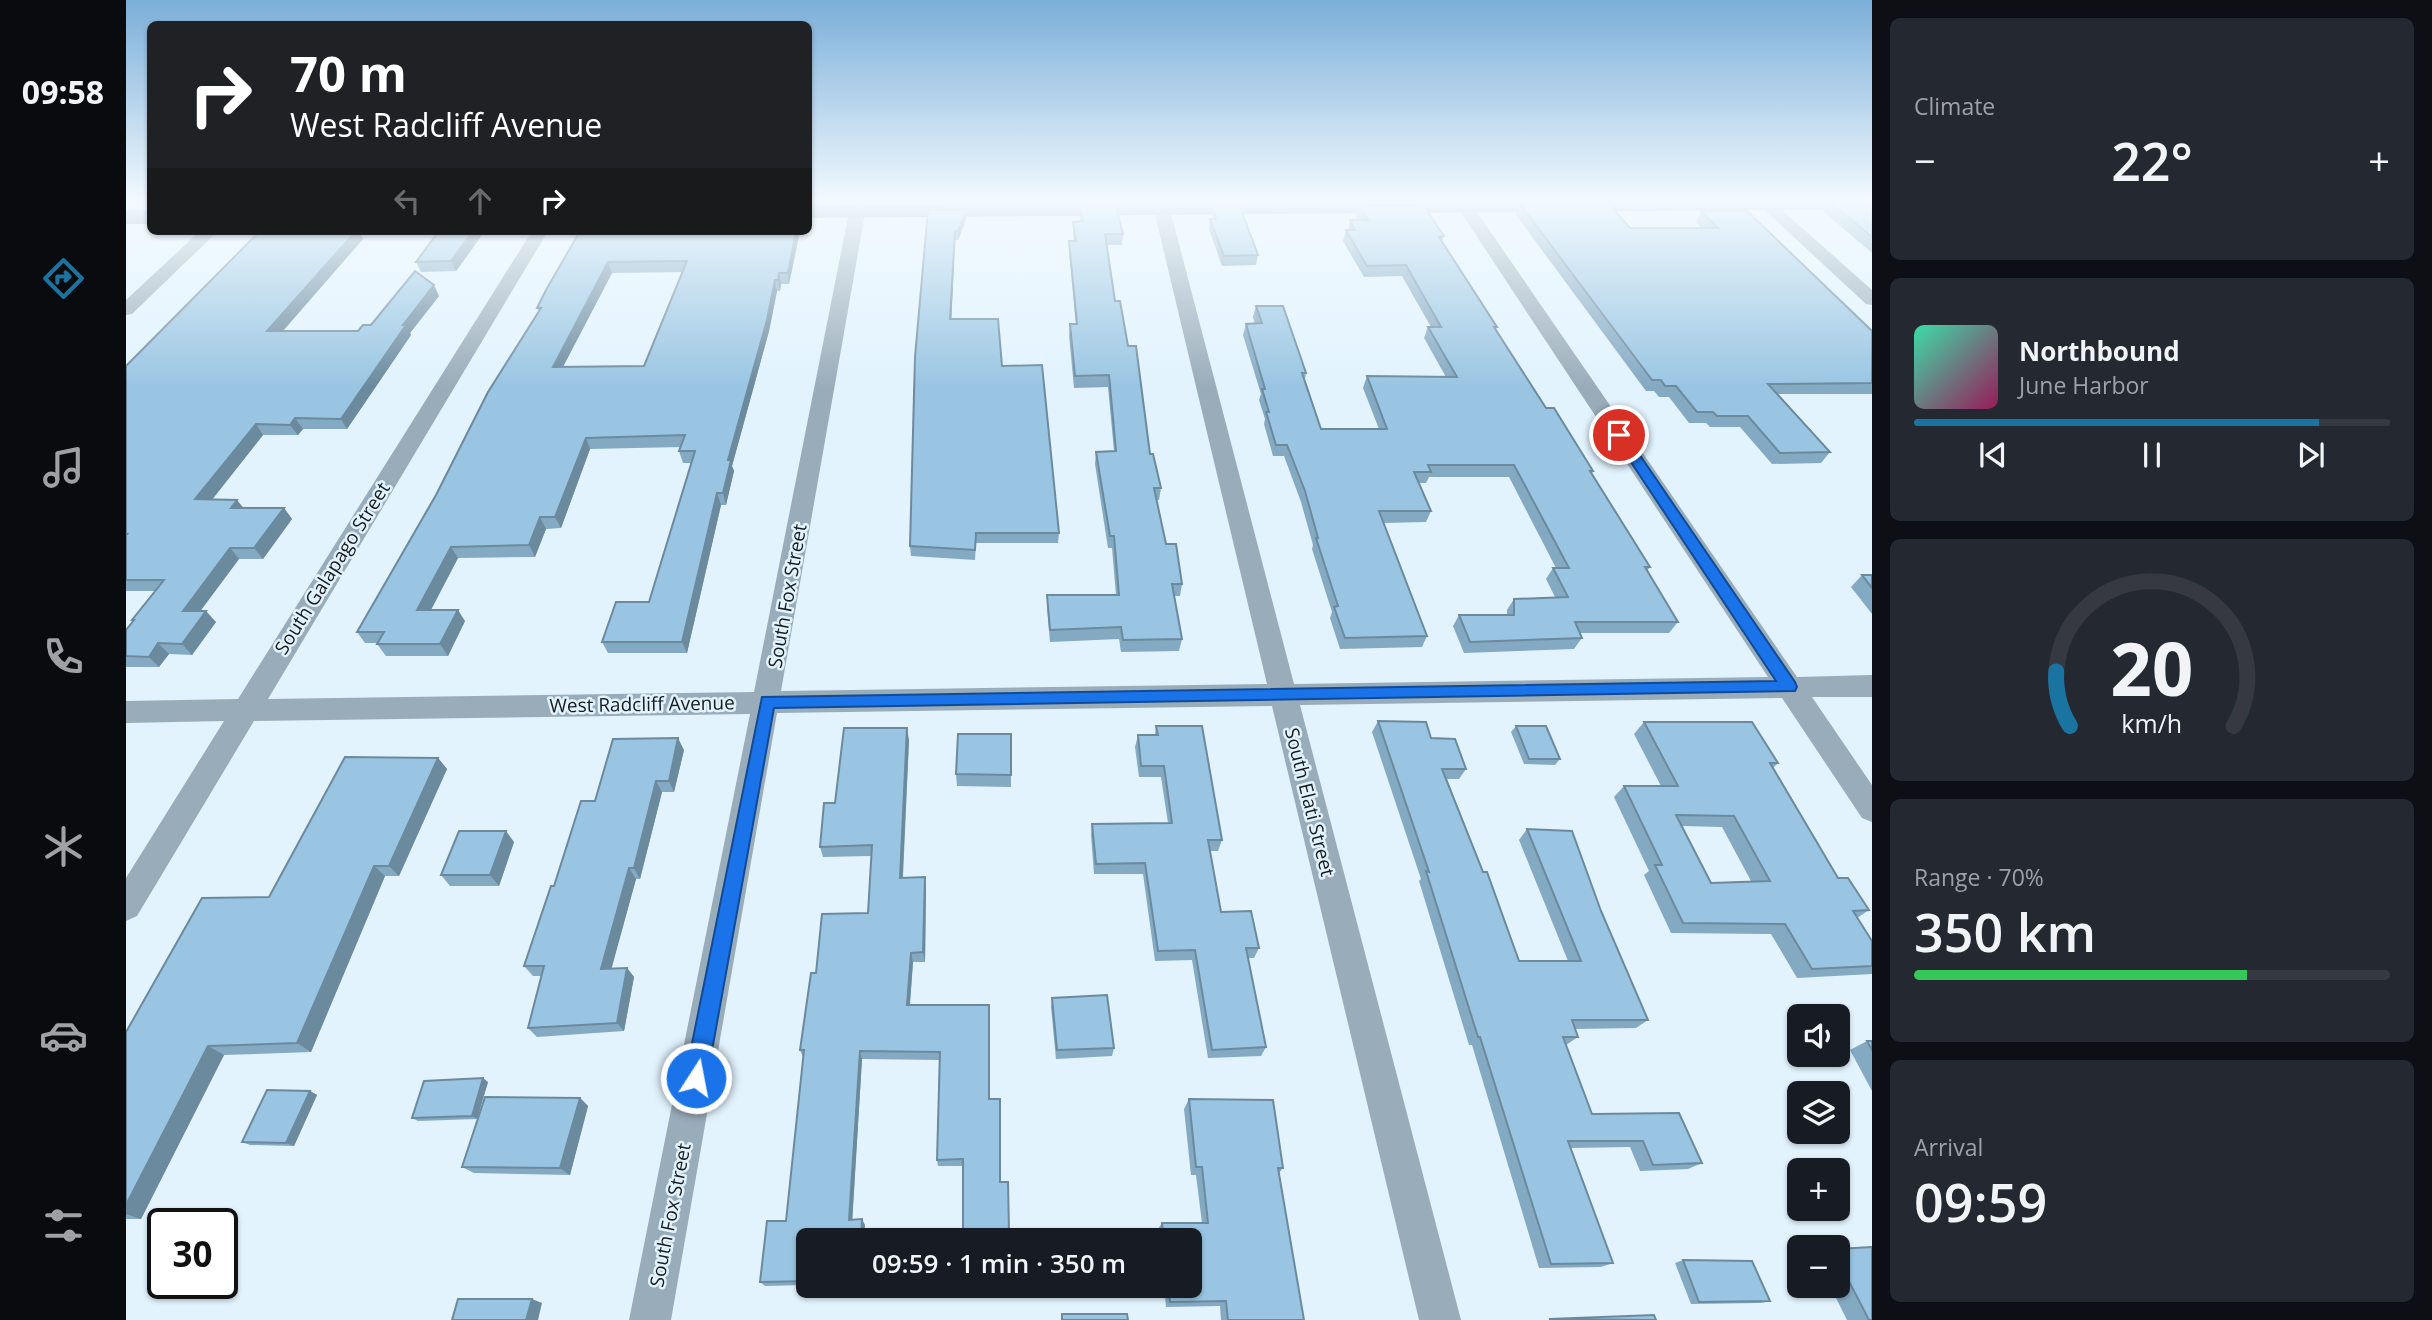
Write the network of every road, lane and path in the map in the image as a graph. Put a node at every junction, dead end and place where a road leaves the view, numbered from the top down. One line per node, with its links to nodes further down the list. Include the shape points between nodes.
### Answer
1 (175, 264): 8 (street)
2 (520, 264): 13 (street, South Galapago Street)
3 (847, 264): 12 (street, South Fox Street)
4 (1176, 264): 11 (street, South Elati Street)
5 (1503, 264): 10 (street)
6 (1831, 264): 7 (street)
7 (1872, 300)
8 (126, 310)
9 (1872, 686): 10 (street, West Radcliff Avenue)
10 (1789, 687): 11 (street, West Radcliff Avenue); 15 (street)
11 (1284, 696): 12 (street, West Radcliff Avenue); 18 (street, South Elati Street)
12 (767, 702): 13 (street, West Radcliff Avenue); 17 (street, South Fox Street)
13 (245, 710): 14 (street, West Radcliff Avenue); 16 (street, South Galapago Street)
14 (126, 712)
15 (1872, 809)
16 (126, 905)
17 (650, 1320)
18 (1440, 1320)

